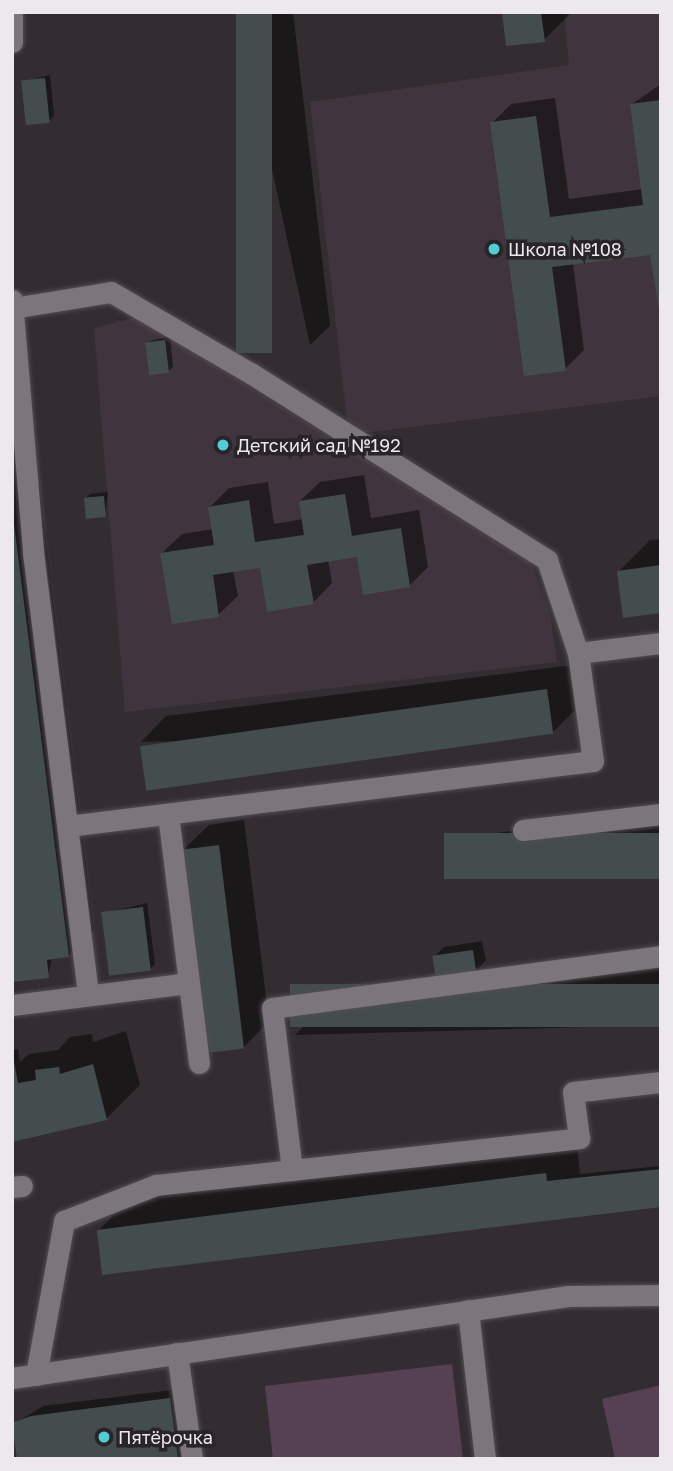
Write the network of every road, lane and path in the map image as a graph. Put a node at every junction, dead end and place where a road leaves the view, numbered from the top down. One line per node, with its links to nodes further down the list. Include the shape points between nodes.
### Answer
1 (12, 16): 2 (street)
2 (12, 43)
3 (12, 300): 4 (street)
4 (13, 308): 5 (street); 7 (street, via 111,292 252,374 547,560)
5 (20, 501): 10 (street)
6 (661, 643): 7 (street)
7 (578, 653): 8 (street, via 593,761)
8 (168, 814): 10 (street); 13 (street)
9 (661, 814): 11 (street)
10 (68, 826): 14 (street)
11 (523, 830)
12 (661, 956): 18 (street, via 272,1008)
13 (188, 983): 14 (street); 16 (street)
14 (88, 995): 15 (street)
15 (12, 1005)
16 (199, 1063)
17 (661, 1082): 18 (street, via 573,1092 579,1138)
18 (292, 1170): 23 (street, via 156,1185 64,1221)
19 (661, 1295): 20 (street, via 568,1296)
20 (468, 1310): 21 (street); 26 (street)
21 (177, 1353): 23 (street); 25 (street)
22 (12, 1368): 24 (street)
23 (36, 1374): 24 (street)
24 (13, 1378)
25 (192, 1459)
26 (485, 1459)

